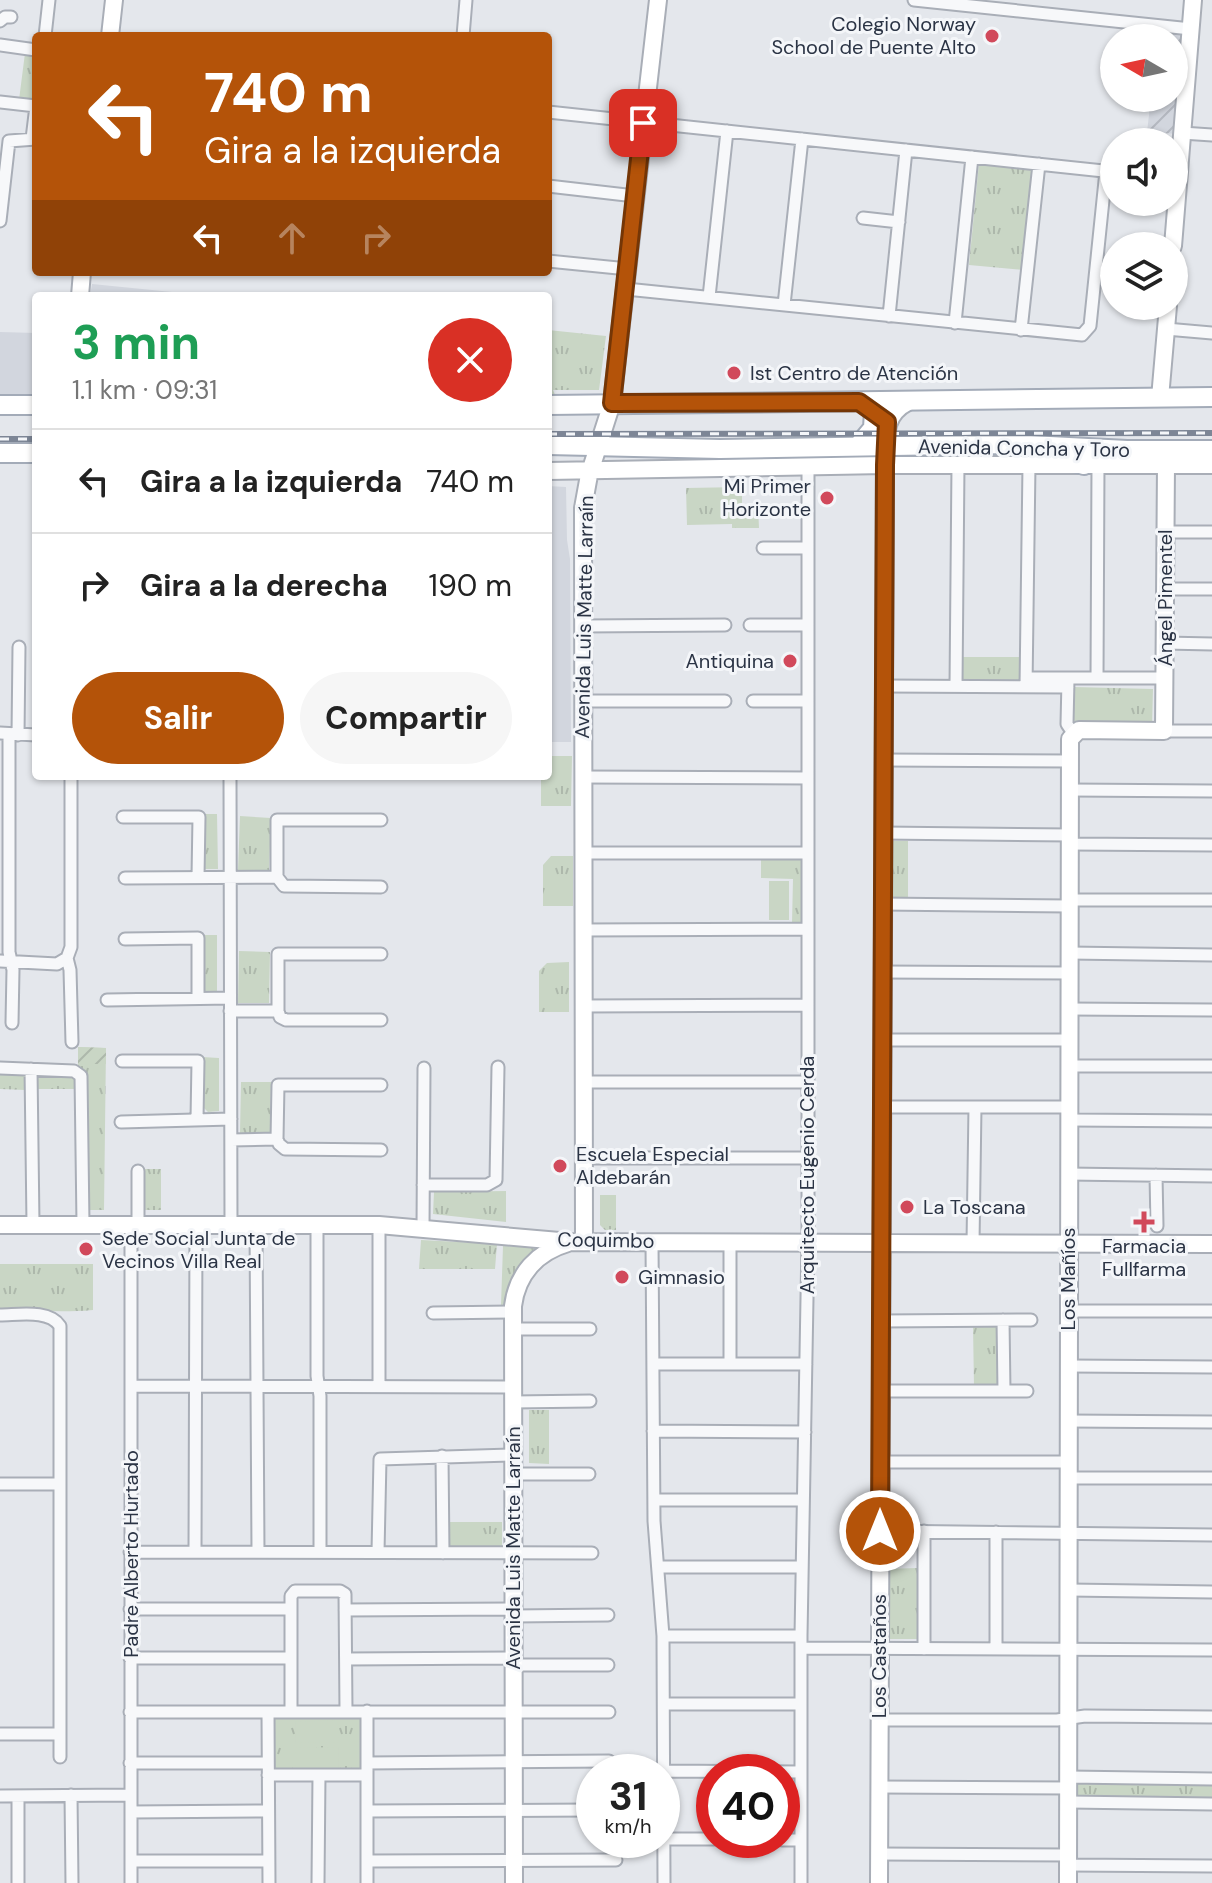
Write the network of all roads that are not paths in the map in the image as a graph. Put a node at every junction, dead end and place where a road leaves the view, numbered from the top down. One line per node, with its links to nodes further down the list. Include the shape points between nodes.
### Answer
1 (49, 0): 8 (street)
2 (114, 0): 9 (street)
3 (466, 0): 10 (street)
4 (658, 0): 16 (street, Avenida Luis Matte Larraín)
5 (914, 0): 7 (street)
6 (1193, 0): 7 (street)
7 (1191, 29): 17 (street)
8 (45, 32)
9 (110, 32)
10 (463, 32)
11 (0, 45): 12 (street)
12 (32, 49)
13 (0, 102): 14 (street)
14 (32, 106)
15 (552, 112): 16 (street)
16 (643, 123): 18 (street); 28 (street, Avenida Luis Matte Larraín)
17 (1182, 128)
18 (727, 131): 22 (street); 36 (street)
19 (1188, 133): 20 (street)
20 (1212, 135)
21 (32, 139): 31 (street, via 10,140)
22 (802, 139): 23 (street); 37 (street)
23 (906, 150): 24 (street); 32 (street)
24 (972, 157): 25 (street); 40 (street)
25 (1039, 164): 26 (street); 42 (street)
26 (1100, 170)
27 (552, 186): 28 (street)
28 (635, 196): 34 (street, Avenida Luis Matte Larraín)
29 (1104, 216): 42 (street, via 1085,334)
30 (863, 218): 32 (street)
31 (0, 221)
32 (899, 222): 38 (street)
33 (552, 261): 34 (street)
34 (628, 269): 35 (street, Avenida Luis Matte Larraín)
35 (626, 289): 36 (street); 47 (street, Avenida Luis Matte Larraín)
36 (709, 297): 37 (street)
37 (784, 305): 38 (street)
38 (889, 316): 40 (street)
39 (1167, 320): 41 (street)
40 (955, 323): 42 (street)
41 (1166, 329): 43 (street); 45 (street)
42 (1021, 330)
43 (1212, 333)
44 (1212, 397): 45 (main road)
45 (1160, 398): 46 (main road)
46 (908, 402): 51 (main road); 51 (street, via 895,410)
47 (612, 403): 50 (main road); 51 (main road); 54 (street, Avenida Luis Matte Larraín)
48 (0, 405): 49 (main road)
49 (32, 405)
50 (552, 405)
51 (873, 412): 55 (main road, via 873,428); 59 (street, Los Castaños)
52 (1010, 444): 56 (main road, Avenida Concha y Toro); 59 (main road, Avenida Concha y Toro); 62 (main road)
53 (552, 445): 54 (main road, Avenida Concha y Toro)
54 (600, 445): 55 (main road, Avenida Concha y Toro); 66 (street, Avenida Luis Matte Larraín)
55 (858, 446): 59 (main road, Avenida Concha y Toro)
56 (1212, 450)
57 (0, 453): 58 (main road)
58 (32, 453)
59 (885, 455): 60 (street, Avenida Concha y Toro); 65 (street, Avenida Concha y Toro); 85 (street, Los Castaños)
60 (958, 465): 61 (street, Avenida Concha y Toro); 86 (street)
61 (1029, 465): 62 (street, Avenida Concha y Toro); 83 (street)
62 (1091, 465): 63 (street, Avenida Concha y Toro); 81 (street)
63 (1166, 465): 64 (street, Avenida Concha y Toro); 68 (street, Ángel Pimentel)
64 (1212, 465)
65 (808, 466): 66 (street, Avenida Concha y Toro); 71 (street, Arquitecto Eugenio Cerda)
66 (591, 470): 67 (street, Avenida Concha y Toro); 77 (street, Avenida Luis Matte Larraín, via 583,508)
67 (552, 471)
68 (1166, 532): 69 (street); 72 (street, Ángel Pimentel)
69 (1212, 532)
70 (763, 548): 71 (street)
71 (808, 548): 76 (street, Arquitecto Eugenio Cerda)
72 (1165, 589): 73 (street); 78 (street, Ángel Pimentel)
73 (1212, 589)
74 (725, 625): 77 (street)
75 (750, 625): 76 (street)
76 (808, 625): 90 (street, Arquitecto Eugenio Cerda)
77 (583, 626): 87 (street, Avenida Luis Matte Larraín)
78 (1165, 643): 79 (street); 82 (street, Ángel Pimentel)
79 (1212, 644)
80 (19, 647): 94 (street)
81 (1097, 678): 82 (street); 84 (street)
82 (1165, 678): 91 (street, Ángel Pimentel)
83 (1026, 682): 84 (street); 86 (street)
84 (1068, 683): 93 (street, Los Mañíos, via 1067,724)
85 (884, 686): 86 (street); 96 (street, Los Castaños)
86 (956, 686)
87 (583, 701): 88 (street); 98 (street, Avenida Luis Matte Larraín)
88 (725, 701)
89 (753, 701): 90 (street)
90 (808, 701): 99 (street, Arquitecto Eugenio Cerda)
91 (1164, 731): 92 (street); 93 (street)
92 (1212, 731)
93 (1073, 733): 97 (street, Los Mañíos)
94 (9, 734): 95 (street); 126 (street)
95 (32, 735)
96 (883, 760): 97 (street); 106 (street, Los Castaños)
97 (1070, 761): 102 (street, Los Mañíos)
98 (583, 777): 99 (street); 109 (street, Avenida Luis Matte Larraín)
99 (808, 778): 110 (street, Arquitecto Eugenio Cerda)
100 (71, 780): 125 (street)
101 (230, 780): 112 (street)
102 (1070, 790): 103 (street); 107 (street, Los Mañíos)
103 (1212, 791)
104 (123, 817): 111 (street, via 199,817)
105 (381, 820): 113 (street, via 277,820)
106 (883, 833): 107 (street); 118 (street, Los Castaños)
107 (1070, 839): 108 (street); 117 (street, Los Mañíos)
108 (1212, 845)
109 (583, 853): 110 (street); 120 (street, Avenida Luis Matte Larraín)
110 (808, 853): 119 (street, Arquitecto Eugenio Cerda)
111 (198, 877): 112 (street); 114 (street)
112 (230, 877): 113 (street); 130 (street)
113 (277, 877): 115 (street, via 284,886)
114 (125, 878)
115 (381, 887)
116 (1212, 900): 117 (street)
117 (1069, 903): 118 (street); 122 (street, Los Mañíos)
118 (882, 904): 127 (street, Los Castaños)
119 (808, 929): 120 (street); 132 (street, Arquitecto Eugenio Cerda)
120 (584, 930): 133 (street, Avenida Luis Matte Larraín)
121 (125, 939): 129 (street, via 198,938)
122 (1069, 953): 124 (street); 128 (street, Los Mañíos)
123 (381, 954): 137 (street, via 278,954)
124 (1212, 955)
125 (67, 958): 126 (street, via 57,964); 142 (street)
126 (5, 961): 139 (street)
127 (882, 972): 128 (street); 140 (street, Los Castaños)
128 (1069, 973): 134 (street, Los Mañíos)
129 (198, 998): 130 (street); 131 (street)
130 (230, 998): 136 (street)
131 (107, 1000)
132 (808, 1005): 133 (street); 151 (street, Arquitecto Eugenio Cerda)
133 (584, 1006): 150 (street, Avenida Luis Matte Larraín)
134 (1069, 1009): 135 (street); 141 (street, Los Mañíos)
135 (1212, 1010)
136 (230, 1011): 137 (street); 157 (street)
137 (278, 1011): 138 (street, via 286,1020)
138 (381, 1020)
139 (12, 1023)
140 (882, 1040): 141 (street); 153 (street, Los Castaños)
141 (1069, 1040): 144 (street, Los Mañíos)
142 (72, 1042)
143 (122, 1061): 156 (street, via 198,1061)
144 (1069, 1066): 145 (street); 155 (street, Los Mañíos)
145 (1212, 1066)
146 (498, 1067): 169 (street, via 495,1182)
147 (0, 1068): 149 (street)
148 (424, 1068): 169 (street)
149 (31, 1069): 170 (street); 171 (street, via 79,1073 82,1079)
150 (584, 1082): 151 (street); 163 (street, Avenida Luis Matte Larraín)
151 (808, 1082): 164 (street, Arquitecto Eugenio Cerda)
152 (381, 1085): 160 (street, via 278,1085)
153 (881, 1107): 154 (street); 185 (street, Los Castaños)
154 (975, 1107): 155 (street); 186 (street)
155 (1069, 1114): 158 (street); 166 (street, Los Mañíos)
156 (197, 1119): 157 (street); 159 (street)
157 (231, 1119): 161 (street)
158 (1212, 1121)
159 (121, 1122)
160 (277, 1139): 161 (street); 162 (street, via 285,1149)
161 (231, 1140): 175 (street)
162 (381, 1150)
163 (584, 1158): 164 (street); 181 (street, Avenida Luis Matte Larraín)
164 (808, 1158): 184 (street, Arquitecto Eugenio Cerda)
165 (138, 1171): 172 (street, Padre Alberto Hurtado)
166 (1068, 1174): 167 (street); 187 (street, Los Mañíos)
167 (1156, 1175): 168 (street); 179 (street)
168 (1212, 1176)
169 (423, 1185): 180 (street)
170 (33, 1224): 171 (street, Coquimbo); 173 (street, Coquimbo)
171 (83, 1224): 172 (street, Coquimbo)
172 (134, 1224): 174 (street, Coquimbo); 203 (street, Padre Alberto Hurtado)
173 (0, 1225)
174 (196, 1225): 175 (street, Coquimbo); 204 (street)
175 (231, 1225): 176 (street, Coquimbo)
176 (256, 1225): 177 (street, Coquimbo); 205 (street)
177 (317, 1225): 178 (street, Coquimbo); 206 (street)
178 (379, 1225): 180 (street, Coquimbo); 207 (street)
179 (1157, 1226)
180 (423, 1228): 181 (street, Coquimbo)
181 (578, 1242): 182 (street, Coquimbo); 195 (street, Avenida Luis Matte Larraín, via 545,1252 529,1266 518,1285)
182 (652, 1242): 183 (street, Coquimbo); 198 (street)
183 (730, 1242): 184 (street, Coquimbo); 199 (street)
184 (808, 1242): 185 (street, Coquimbo); 200 (street, Arquitecto Eugenio Cerda)
185 (881, 1243): 186 (street, Coquimbo); 196 (street, Los Castaños)
186 (973, 1243): 187 (street, Coquimbo)
187 (1068, 1243): 188 (street, Coquimbo); 189 (street, Los Mañíos)
188 (1212, 1244)
189 (1068, 1311): 190 (street); 201 (street, Los Mañíos)
190 (1212, 1311)
191 (433, 1313): 195 (street)
192 (0, 1315): 225 (street, via 44,1315 55,1319 60,1329)
193 (1003, 1320): 194 (street); 196 (street); 209 (street)
194 (1031, 1320)
195 (512, 1321): 197 (street); 211 (street, Avenida Luis Matte Larraín)
196 (881, 1321): 208 (street, Los Castaños)
197 (590, 1329)
198 (653, 1364): 199 (street); 215 (street)
199 (730, 1364): 200 (street)
200 (806, 1364): 216 (street, Arquitecto Eugenio Cerda)
201 (1068, 1366): 202 (street); 213 (street, Los Mañíos)
202 (1212, 1367)
203 (131, 1386): 204 (street); 233 (street, Padre Alberto Hurtado)
204 (195, 1386): 205 (street); 234 (street)
205 (259, 1386): 206 (street); 235 (street)
206 (319, 1386): 207 (street); 236 (street)
207 (379, 1386): 211 (street)
208 (880, 1391): 209 (street); 219 (street, Los Castaños)
209 (1004, 1391): 210 (street)
210 (1027, 1391)
211 (513, 1394): 212 (street); 217 (street, Avenida Luis Matte Larraín)
212 (590, 1401)
213 (1068, 1421): 214 (street); 220 (street, Los Mañíos)
214 (1212, 1422)
215 (653, 1431): 216 (street); 226 (street)
216 (805, 1432): 227 (street, Arquitecto Eugenio Cerda)
217 (513, 1455): 218 (street); 221 (street, Avenida Luis Matte Larraín)
218 (442, 1456): 237 (street, via 380,1459); 238 (street)
219 (880, 1462): 220 (street); 228 (street, Los Castaños)
220 (1069, 1470): 223 (street); 231 (street, Los Mañíos)
221 (513, 1474): 222 (street); 239 (street, Avenida Luis Matte Larraín)
222 (589, 1474)
223 (1212, 1478)
224 (0, 1484): 225 (street)
225 (60, 1484): 275 (street)
226 (654, 1500): 227 (street); 241 (street)
227 (803, 1500): 242 (street, Arquitecto Eugenio Cerda)
228 (880, 1531): 229 (street); 252 (street, Los Castaños)
229 (924, 1531): 230 (street); 253 (street)
230 (996, 1532): 231 (street); 254 (street)
231 (1069, 1534): 232 (street); 243 (street, Los Mañíos)
232 (1212, 1535)
233 (130, 1552): 234 (street); 245 (street, Padre Alberto Hurtado)
234 (195, 1552): 235 (street)
235 (258, 1552): 236 (street)
236 (320, 1552): 237 (street)
237 (378, 1552): 238 (street)
238 (443, 1553): 239 (street)
239 (513, 1553): 240 (street); 248 (street, Avenida Luis Matte Larraín)
240 (592, 1553)
241 (658, 1567): 242 (street); 250 (street)
242 (802, 1567): 251 (street, Arquitecto Eugenio Cerda)
243 (1069, 1590): 244 (street); 255 (street, Los Mañíos)
244 (1212, 1592)
245 (130, 1609): 246 (street); 257 (street, Padre Alberto Hurtado)
246 (291, 1609): 247 (street, via 293,1591 344,1592); 258 (street)
247 (345, 1610): 248 (street); 259 (street)
248 (513, 1612): 249 (street); 260 (street, Avenida Luis Matte Larraín)
249 (608, 1615)
250 (663, 1636): 251 (street); 262 (street)
251 (801, 1642): 252 (street); 263 (street, Arquitecto Eugenio Cerda)
252 (879, 1649): 253 (street); 273 (street, Los Castaños)
253 (924, 1649): 254 (street)
254 (996, 1649): 255 (street)
255 (1069, 1650): 256 (street); 272 (street, Los Mañíos)
256 (1212, 1650)
257 (130, 1658): 258 (street); 267 (street, Padre Alberto Hurtado)
258 (291, 1658): 269 (street)
259 (346, 1659): 260 (street); 264 (street)
260 (514, 1662): 261 (street); 266 (street, Avenida Luis Matte Larraín)
261 (608, 1665)
262 (664, 1704): 263 (street); 276 (street)
263 (801, 1704): 284 (street, Arquitecto Eugenio Cerda)
264 (346, 1711): 265 (street); 269 (street)
265 (367, 1711): 266 (street); 282 (street)
266 (514, 1711): 270 (street); 279 (street, Avenida Luis Matte Larraín)
267 (130, 1712): 268 (street); 280 (street, Padre Alberto Hurtado)
268 (268, 1712): 269 (street); 281 (street)
269 (291, 1712)
270 (609, 1712)
271 (1212, 1717): 272 (street)
272 (1069, 1718): 273 (street); 288 (street, Los Mañíos)
273 (879, 1720): 287 (street, Los Castaños)
274 (0, 1734): 275 (street)
275 (60, 1734): 277 (street)
276 (664, 1754)
277 (60, 1757)
278 (576, 1761): 279 (street)
279 (514, 1762): 282 (street); 297 (street, Avenida Luis Matte Larraín)
280 (130, 1763): 281 (street); 290 (street, Padre Alberto Hurtado)
281 (268, 1769): 285 (street); 295 (street)
282 (367, 1769): 285 (street); 296 (street)
283 (680, 1771): 284 (street)
284 (801, 1772): 299 (street, Arquitecto Eugenio Cerda)
285 (319, 1775): 313 (street)
286 (1212, 1779): 288 (street)
287 (879, 1787): 288 (street); 300 (street, Los Castaños)
288 (1069, 1789): 293 (street); 304 (street, Los Mañíos)
289 (71, 1795): 290 (street); 292 (street); 310 (street)
290 (131, 1795): 298 (street, Padre Alberto Hurtado)
291 (0, 1796): 292 (street)
292 (18, 1796): 309 (street)
293 (1212, 1804)
294 (576, 1810): 297 (street)
295 (268, 1811): 298 (street); 306 (street)
296 (367, 1811): 297 (street); 307 (street)
297 (514, 1811): 302 (street, Avenida Luis Matte Larraín)
298 (131, 1812): 305 (street, Padre Alberto Hurtado)
299 (801, 1840): 317 (street, Arquitecto Eugenio Cerda)
300 (879, 1854): 304 (street); 318 (street, Los Castaños)
301 (664, 1858): 316 (street)
302 (514, 1860): 303 (street); 307 (street); 315 (street, Avenida Luis Matte Larraín)
303 (616, 1860)
304 (1068, 1860): 308 (street); 319 (street, Los Mañíos)
305 (131, 1861): 306 (street); 311 (street, Padre Alberto Hurtado)
306 (268, 1861): 312 (street)
307 (367, 1861): 314 (street)
308 (1212, 1866)
309 (18, 1883)
310 (72, 1883)
311 (131, 1883)
312 (269, 1883)
313 (318, 1883)
314 (367, 1883)
315 (514, 1883)
316 (664, 1883)
317 (801, 1883)
318 (879, 1883)
319 (1068, 1883)

